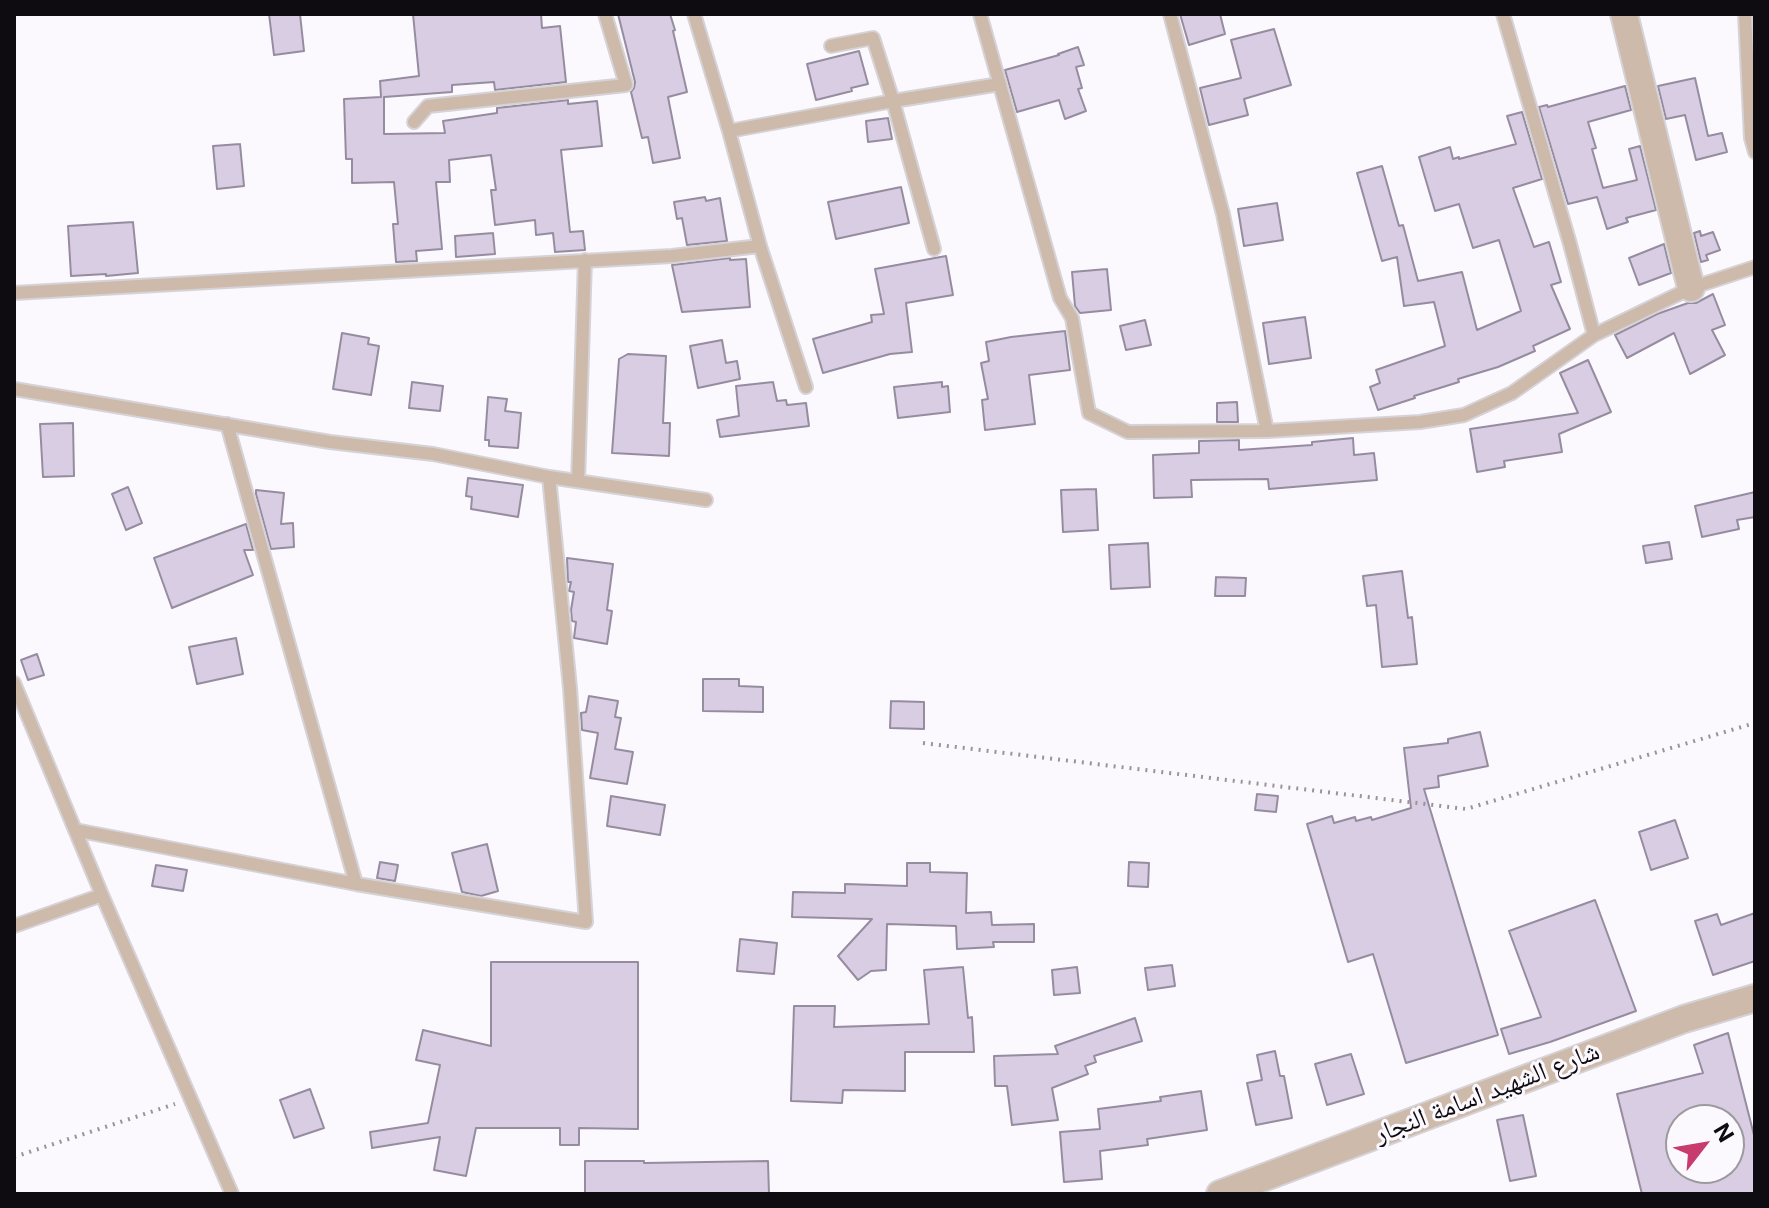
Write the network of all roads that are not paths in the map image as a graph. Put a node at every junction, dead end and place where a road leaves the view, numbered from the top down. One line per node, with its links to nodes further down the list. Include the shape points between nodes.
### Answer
1 (605, 14): 11 (lane, via 626,85 428,106)
2 (694, 14): 12 (lane)
3 (980, 14): 9 (lane)
4 (1170, 14): 24 (lane, via 1223,214)
5 (1503, 14): 20 (lane)
6 (1625, 14): 18 (street)
7 (1745, 14): 13 (lane)
8 (831, 46): 10 (lane, via 873,38)
9 (1000, 84): 10 (lane); 24 (lane, via 1060,298 1072,318 1089,413 1128,432)
10 (893, 101): 12 (lane); 15 (lane)
11 (414, 122)
12 (729, 131): 14 (lane)
13 (1755, 152)
14 (760, 246): 16 (lane); 21 (lane)
15 (934, 249)
16 (585, 260): 19 (lane); 26 (lane)
17 (1755, 267): 18 (lane)
18 (1691, 288): 20 (lane)
19 (14, 293)
20 (1594, 335): 24 (lane, via 1512,393 1464,415)
21 (806, 387)
22 (14, 389): 23 (lane)
23 (227, 424): 25 (lane); 31 (lane)
24 (1267, 431)
25 (549, 477): 26 (lane); 31 (lane, via 586,922)
26 (578, 481): 27 (lane)
27 (706, 500)
28 (14, 683): 29 (lane)
29 (20, 713): 30 (lane)
30 (75, 830): 31 (lane); 32 (lane)
31 (356, 884)
32 (102, 895): 33 (lane); 35 (lane)
33 (14, 926)
34 (1755, 998): 36 (street, شارع الشهيد اسامة النجار, via 1684,1019)
35 (232, 1194)
36 (1220, 1194)

